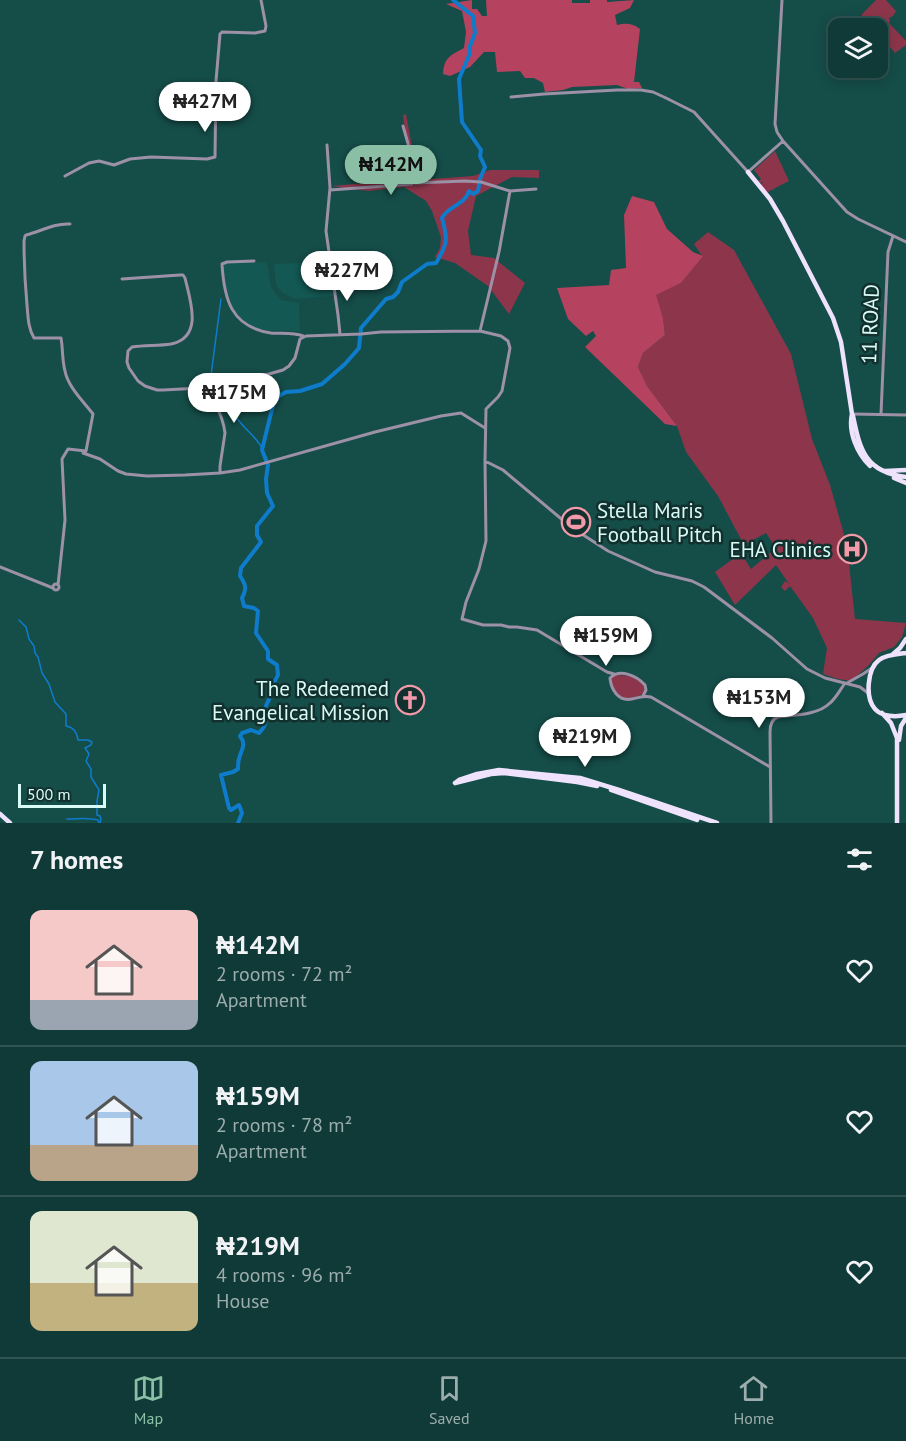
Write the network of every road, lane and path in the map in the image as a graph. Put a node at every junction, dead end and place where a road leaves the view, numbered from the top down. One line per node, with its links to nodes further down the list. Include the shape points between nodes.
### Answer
1 (261, 0): 7 (street, via 265,32 221,33 215,157 151,157 114,165 89,163)
2 (782, 0): 5 (street, via 776,124)
3 (511, 97): 6 (street, via 652,92 694,112)
4 (403, 126): 8 (street, via 411,154)
5 (783, 141): 6 (street); 13 (street, via 847,212)
6 (748, 172): 21 (main road, via 776,209 834,320)
7 (65, 176)
8 (413, 183): 9 (street); 11 (street, via 479,182)
9 (329, 189): 9 (street, via 327,145); 18 (street, via 325,231)
10 (536, 189): 11 (street)
11 (510, 191): 17 (street)
12 (70, 224): 25 (street, via 46,227 24,236 25,289 32,335 61,338 66,376 93,414 86,451 68,449)
13 (893, 236): 14 (street); 22 (street, 11 ROAD, via 888,252)
14 (906, 242)
15 (254, 261): 19 (street, via 222,264 230,306 252,328)
16 (122, 279): 20 (street, via 184,276 194,317 189,333 174,343 132,347 127,362 140,383 153,389)
17 (480, 331): 18 (street); 24 (street, via 506,338 510,348 502,391 486,409)
18 (338, 334): 19 (street)
19 (301, 336): 20 (street, via 295,358 287,368)
20 (201, 388): 29 (street, via 218,410 224,428)
21 (852, 414): 22 (street); 27 (main road, via 861,449); 30 (main road, via 854,437 862,457 876,470)
22 (881, 414): 23 (street)
23 (906, 415)
24 (485, 428): 26 (street); 29 (street, via 461,413 441,416)
25 (66, 453): 29 (street, via 94,456 126,474); 31 (street, via 62,459 65,520 58,585 53,588)
26 (485, 461): 36 (street, via 486,541 462,619 537,630); 39 (street, via 504,471 571,527 608,551 655,572 704,586 807,669)
27 (882, 470): 28 (main road); 30 (main road)
28 (906, 470): 30 (main road)
29 (220, 473)
30 (905, 479)
31 (0, 567)
32 (906, 639): 34 (main road)
33 (906, 653): 34 (main road)
34 (888, 657): 35 (main road)
35 (873, 667): 39 (street); 43 (main road, via 868,683)
36 (607, 672): 37 (street); 38 (street)
37 (614, 674): 38 (street); 40 (street, via 635,676)
38 (610, 678): 41 (street, via 612,690 621,698)
39 (847, 684): 43 (street, via 863,688); 47 (street, via 826,707 774,719)
40 (646, 687): 41 (street); 42 (street)
41 (643, 696): 42 (street)
42 (651, 697): 48 (street)
43 (870, 698): 44 (main road, via 874,708)
44 (882, 713): 45 (main road); 46 (main road, via 895,730)
45 (906, 717): 46 (main road)
46 (897, 754): 56 (main road)
47 (770, 759): 48 (street); 49 (street)
48 (762, 762): 49 (street); 50 (street)
49 (770, 767): 50 (street)
50 (770, 776): 55 (street)
51 (0, 814): 52 (main road)
52 (10, 823)
53 (708, 823): 54 (main road, via 600,786 577,782 504,773 455,783 499,770 580,778)
54 (717, 823)
55 (771, 823)
56 (897, 823)

